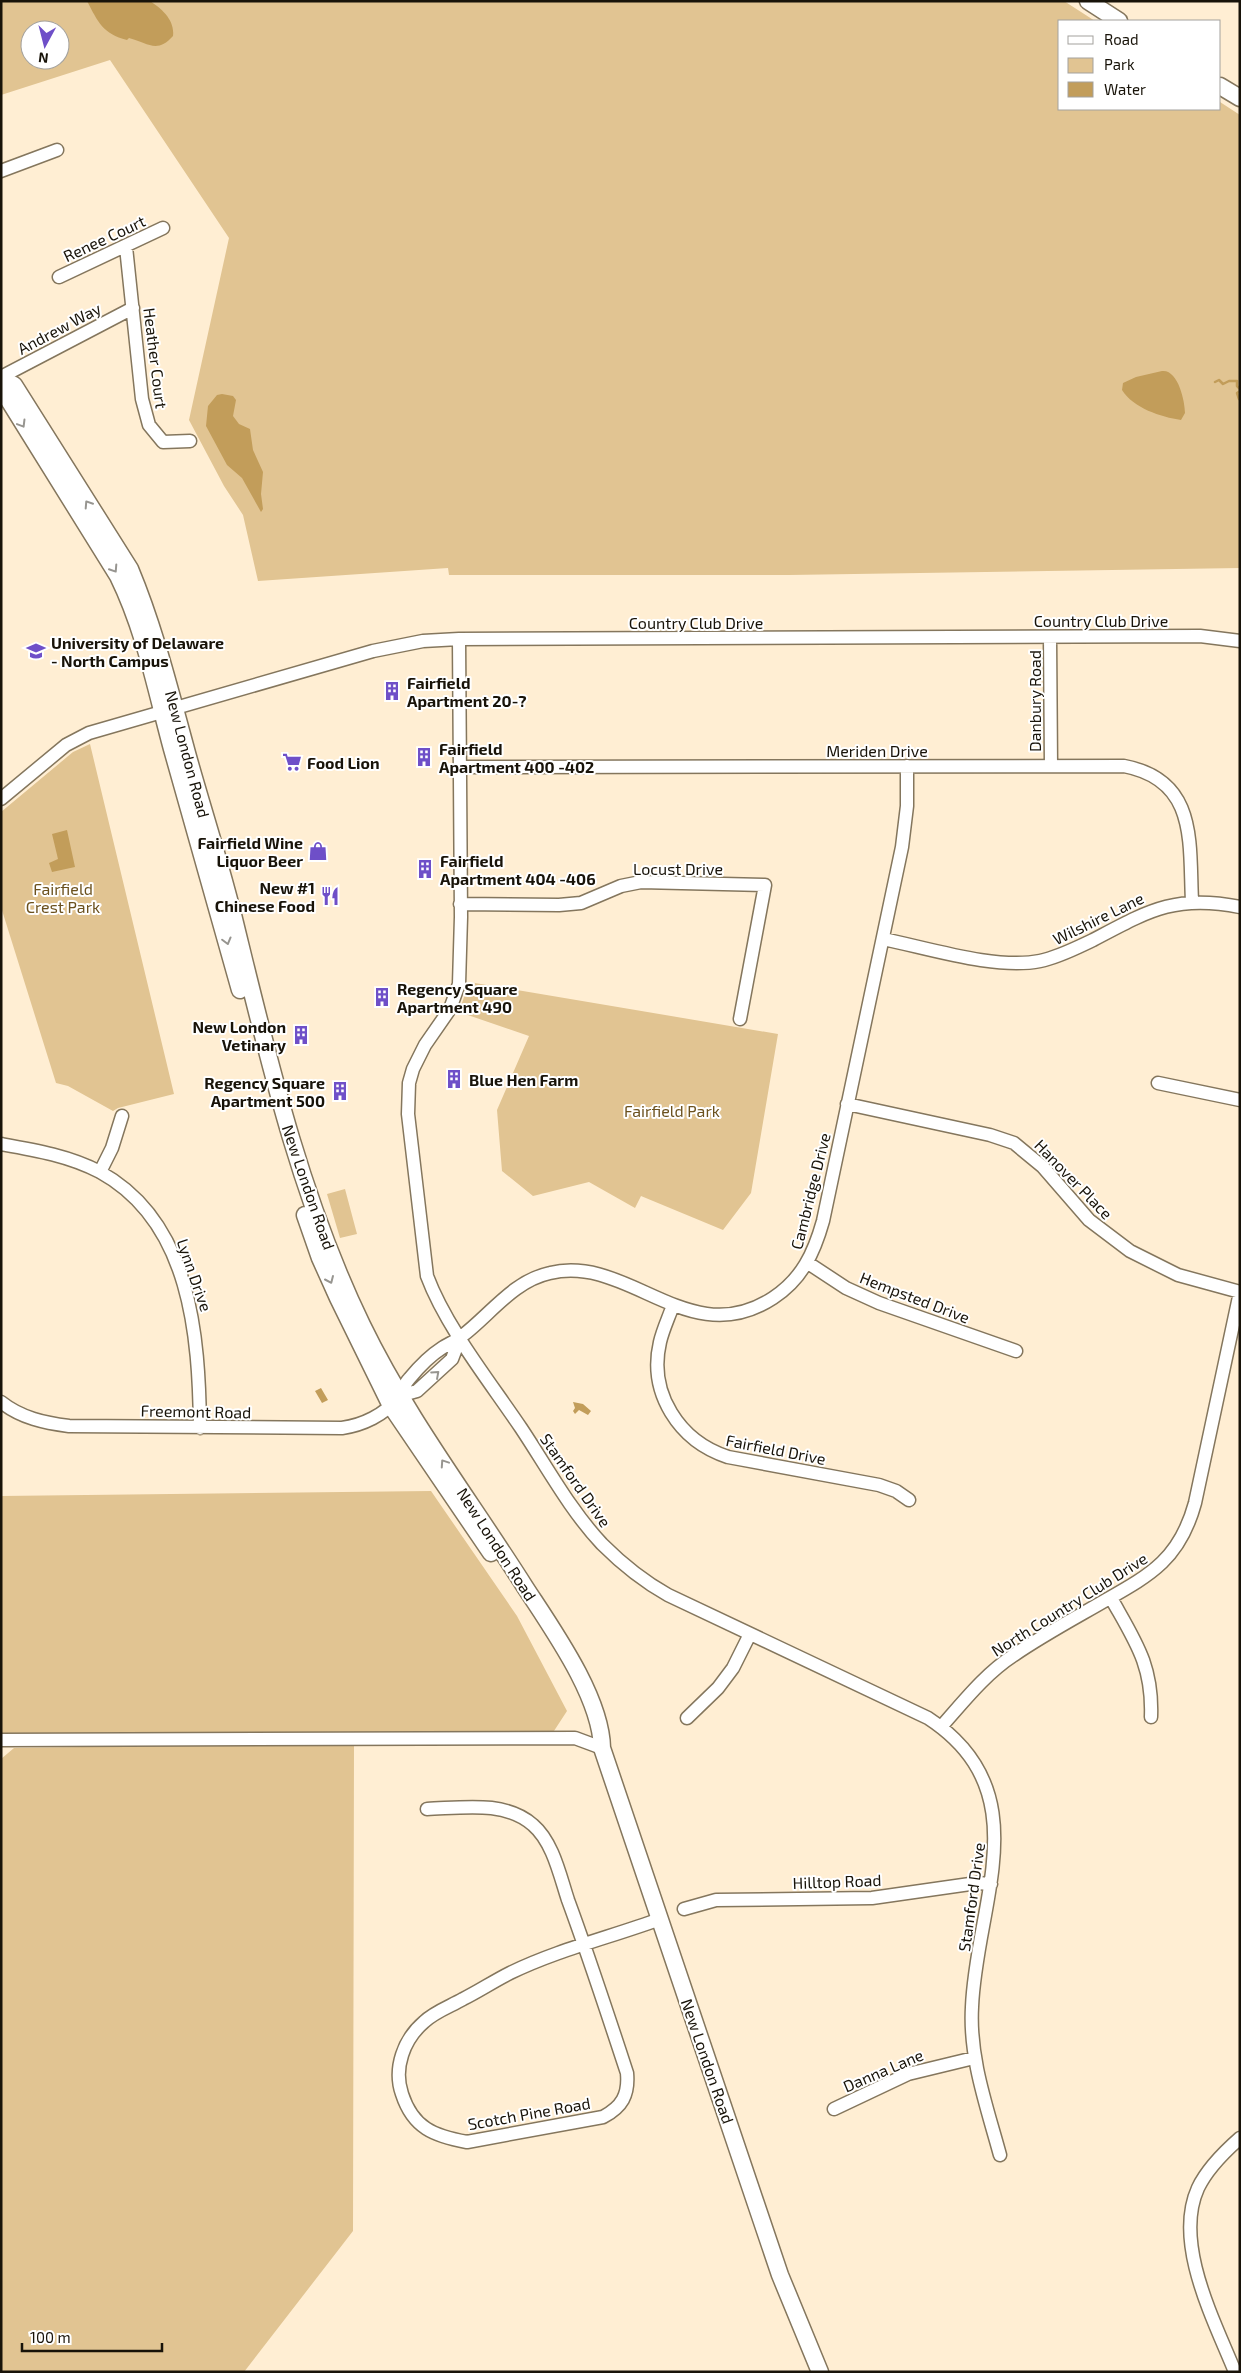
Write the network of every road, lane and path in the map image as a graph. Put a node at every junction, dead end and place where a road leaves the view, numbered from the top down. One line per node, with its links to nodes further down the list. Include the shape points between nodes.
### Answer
1 (1088, 1): 2 (main road)
2 (1117, 20)
3 (1221, 87): 4 (main road)
4 (1240, 98)
5 (56, 150): 6 (street)
6 (1, 171)
7 (163, 228): 8 (street, Renee Court)
8 (126, 246): 9 (street, Renee Court); 10 (street, Heather Court)
9 (59, 277)
10 (133, 308): 11 (street, Andrew Way); 12 (street, Heather Court, via 142,399 149,425 163,442)
11 (1, 378): 16 (main road, New London Road, via 14,385 130,569 162,656)
12 (190, 441)
13 (1050, 637): 14 (street, Country Club Drive); 15 (street, Country Club Drive, via 1200,636); 19 (street, Danbury Road)
14 (459, 639): 16 (street, Country Club Drive, via 391,646); 17 (street, Stamford Drive)
15 (1240, 641)
16 (169, 710): 20 (street, via 72,741); 37 (main road, New London Road, via 235,924 272,1071 301,1169 326,1240)
17 (460, 766): 18 (street, Meriden Drive); 22 (street, Stamford Drive)
18 (907, 766): 19 (street, Meriden Drive); 24 (street, Cambridge Drive, via 904,830)
19 (1051, 766): 21 (street, Meriden Drive, via 1124,766 1147,772 1166,785 1181,804 1188,822)
20 (1, 799)
21 (1192, 902): 23 (street, Wilshire Lane); 24 (street, Wilshire Lane, via 1158,908 1073,950 1026,963 995,962)
22 (460, 904): 25 (street, Locust Drive, via 581,903 621,886 641,882 765,885); 35 (street, Stamford Drive, via 459,984 450,1009 415,1063 409,1083 408,1114 426,1276)
23 (1240, 907)
24 (883, 939): 28 (street, Cambridge Drive)
25 (740, 1019)
26 (1158, 1083): 27 (street)
27 (1240, 1100)
28 (847, 1104): 32 (street, Cambridge Drive, via 816,1246); 33 (street, Hanover Place, via 990,1134 1014,1143 1042,1167 1089,1220 1122,1246 1178,1275)
29 (122, 1116): 31 (street)
30 (1, 1144): 31 (street, Lynn Drive, via 59,1156)
31 (100, 1172): 39 (street, Lynn Drive, via 144,1208 174,1255 194,1321 199,1360)
32 (808, 1263): 34 (street, Cambridge Drive, via 780,1294 745,1311 704,1314); 36 (street, Hempsted Drive, via 846,1288 878,1303)
33 (1240, 1292): 41 (street, North Country Club Drive, via 1199,1489 1188,1525 1176,1547 1159,1566)
34 (674, 1305): 35 (street, Cambridge Drive, via 597,1274 550,1272 518,1287); 40 (street, Fairfield Drive, via 660,1342 659,1379 671,1413 694,1441 728,1457 879,1485)
35 (460, 1338): 37 (street, Cambridge Drive, via 441,1348 408,1380); 42 (street, Stamford Drive, via 580,1517 601,1542 651,1585)
36 (1016, 1351)
37 (395, 1401): 39 (street, Freemont Road, via 363,1423 342,1428); 47 (main road, New London Road, via 561,1643 596,1715)
38 (1, 1402): 39 (street, Freemont Road, via 28,1417 53,1424)
39 (200, 1428)
40 (909, 1500)
41 (1111, 1598): 43 (street, via 1145,1662 1151,1689); 45 (street, North Country Club Drive, via 1001,1664)
42 (750, 1634): 44 (street, via 733,1668); 45 (street, Stamford Drive, via 899,1703)
43 (1151, 1717)
44 (688, 1718)
45 (941, 1727): 49 (street, Stamford Drive, via 974,1763 991,1803 996,1844)
46 (1, 1740): 47 (street, via 575,1738)
47 (602, 1748): 51 (main road, New London Road)
48 (427, 1809): 52 (street, via 492,1807 515,1814 533,1825 549,1845)
49 (990, 1884): 50 (street, Hilltop Road, via 977,1883 872,1898 716,1900); 53 (street, Stamford Drive, via 972,2006)
50 (684, 1909)
51 (660, 1919): 52 (street, Scotch Pine Road); 57 (main road, New London Road, via 780,2275)
52 (584, 1946): 52 (street, Scotch Pine Road, via 510,1973 424,2021 409,2038 398,2072 406,2106 416,2122 445,2138 467,2142 603,2117 616,2110 624,2100 627,2073)
53 (974, 2058): 54 (street, Danna Lane, via 908,2074); 56 (street, Stamford Drive)
54 (834, 2109)
55 (1240, 2138): 58 (street, via 1212,2166 1198,2188 1190,2216 1199,2282)
56 (1000, 2156)
57 (820, 2372)
58 (1235, 2372)

